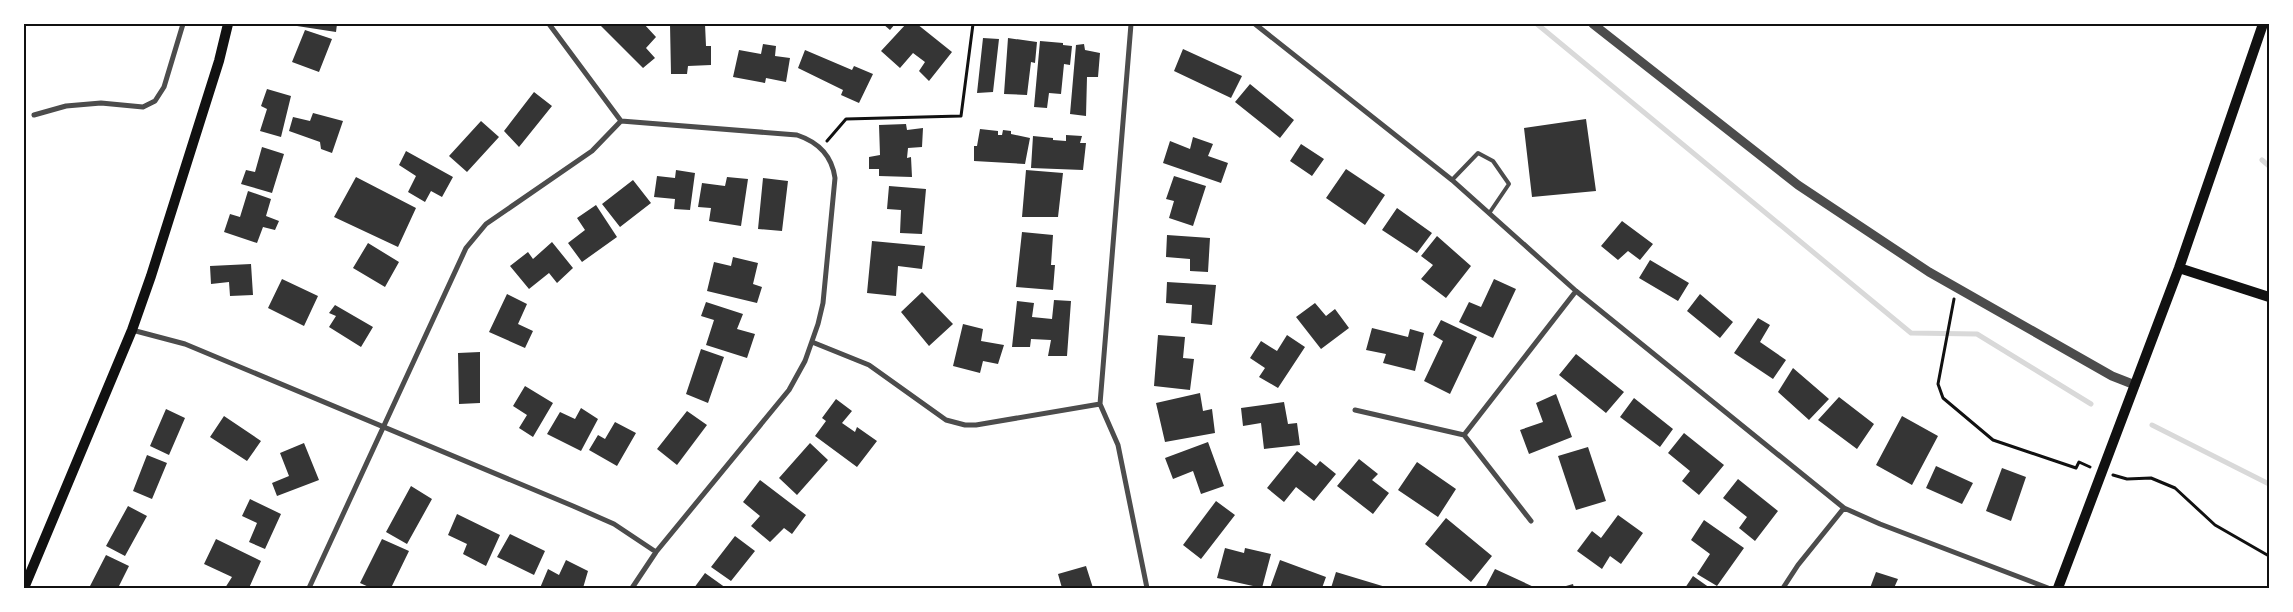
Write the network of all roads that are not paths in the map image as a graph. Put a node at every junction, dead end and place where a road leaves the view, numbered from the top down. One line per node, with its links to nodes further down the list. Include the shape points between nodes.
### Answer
1 (183, 24): 8 (street, via 164,87 155,101 143,107 101,103 66,106)
2 (228, 24): 15 (main road)
3 (549, 24): 9 (street)
4 (1131, 24): 18 (street)
5 (1255, 24): 10 (street)
6 (1593, 24): 17 (street, via 1798,185 1929,272 2112,376)
7 (2263, 24): 12 (main road)
8 (34, 115)
9 (621, 122): 16 (street, via 797,135 821,148 833,167 834,178 823,303); 20 (street, via 592,151 486,224 472,239)
10 (1452, 180): 11 (street); 11 (lane, via 1478,154 1493,161 1509,184)
11 (1490, 212): 13 (street)
12 (2179, 268): 14 (main road); 17 (main road)
13 (1576, 290): 21 (street); 22 (street)
14 (2269, 297)
15 (132, 330): 20 (street, via 185,344); 25 (main road)
16 (812, 342): 18 (street, via 869,365 955,424 976,425); 24 (street, via 796,378 781,401)
17 (2135, 385): 31 (main road)
18 (1100, 404): 28 (street, via 1118,445)
19 (1355, 410): 21 (street)
20 (383, 427): 24 (street, via 614,524); 26 (street)
21 (1464, 435): 23 (street)
22 (1844, 508): 29 (street); 30 (street)
23 (1531, 521)
24 (656, 552): 27 (street)
25 (24, 588)
26 (309, 588)
27 (632, 588)
28 (1147, 588)
29 (1783, 588)
30 (2048, 588)
31 (2058, 588)

